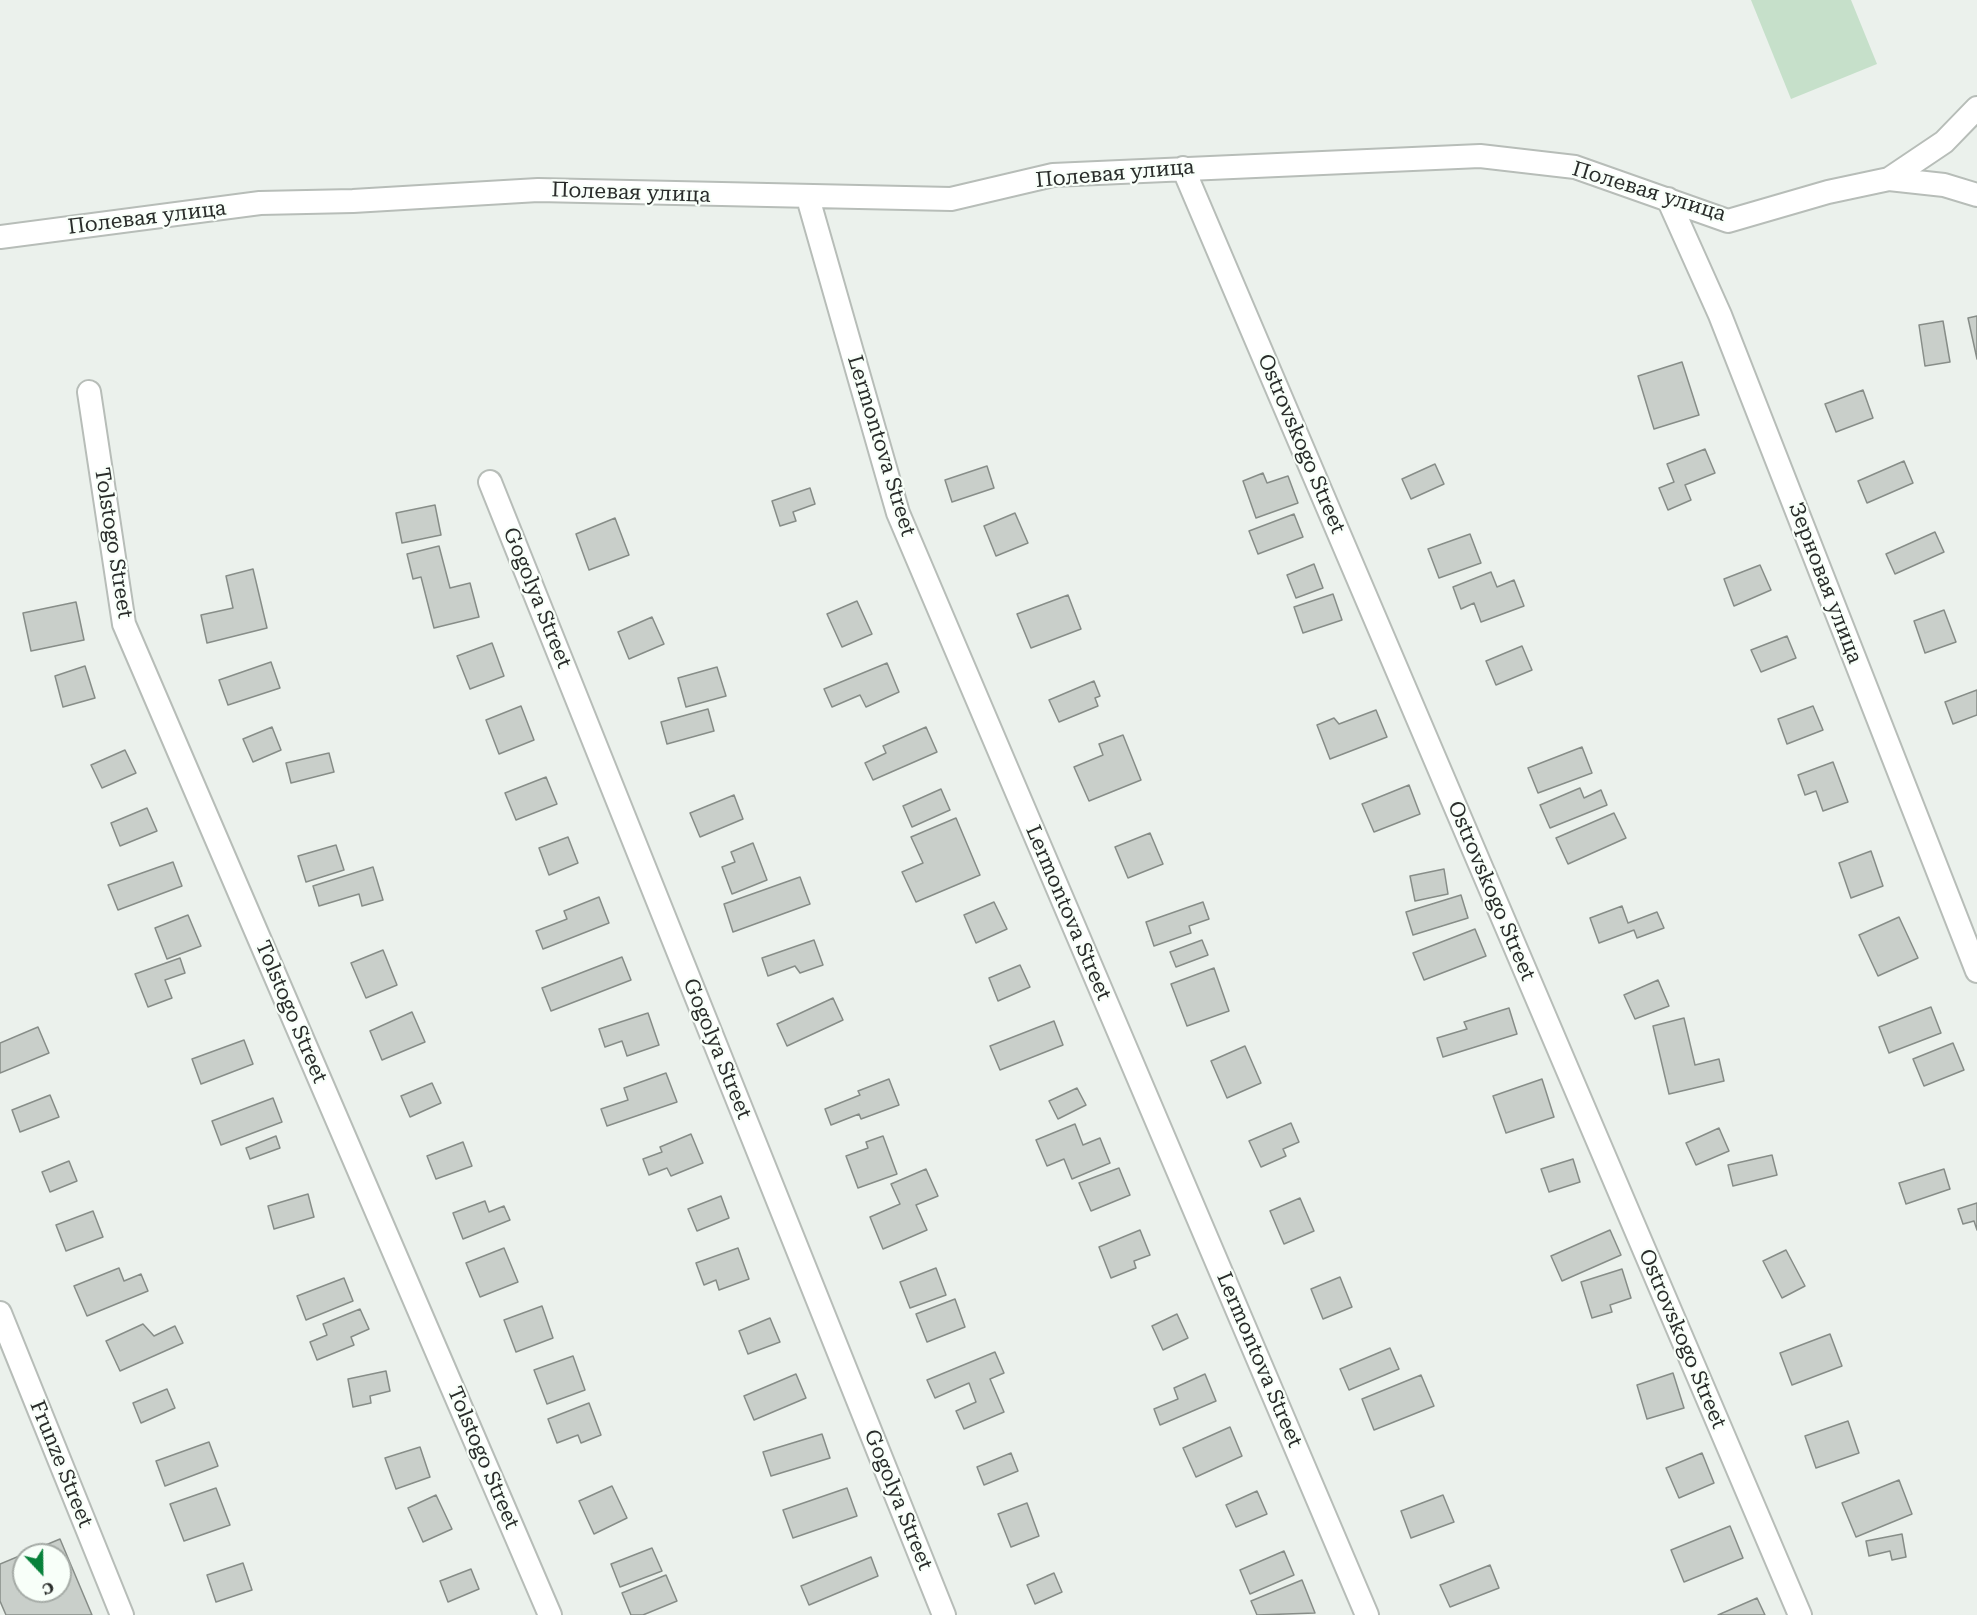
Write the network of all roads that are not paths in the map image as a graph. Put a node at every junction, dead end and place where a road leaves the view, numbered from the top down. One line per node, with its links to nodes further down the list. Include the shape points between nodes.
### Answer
1 (1977, 108): 3 (street, Полевая улица, via 1944,142)
2 (1183, 168): 5 (street, Полевая улица, via 1053,176 951,199); 6 (street, Полевая улица, via 1480,156 1575,167); 16 (street, Ostrovskogo Street)
3 (1889, 179): 4 (street, via 1944,185); 6 (street, Полевая улица, via 1728,221)
4 (1977, 195)
5 (808, 198): 7 (street, Полевая улица, via 538,190 260,203); 15 (street, Lermontova Street, via 898,513)
6 (1668, 198): 10 (street, Зерновая улица, via 1720,315)
7 (0, 237)
8 (89, 392): 13 (street, Tolstogo Street, via 124,624)
9 (490, 483): 14 (street, Gogolya Street)
10 (1977, 971)
11 (0, 1313): 12 (street, Frunze Street)
12 (122, 1615)
13 (550, 1615)
14 (944, 1615)
15 (1367, 1615)
16 (1800, 1615)

